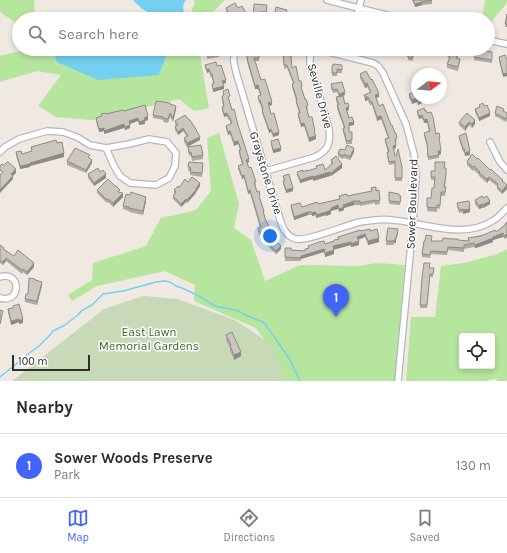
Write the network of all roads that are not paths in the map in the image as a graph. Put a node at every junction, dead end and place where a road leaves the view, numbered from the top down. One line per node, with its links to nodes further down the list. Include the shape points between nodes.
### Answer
1 (327, 0): 3 (street)
2 (361, 0): 3 (street)
3 (359, 8): 4 (street); 5 (street)
4 (358, 12)
5 (375, 12)
6 (495, 41): 7 (street)
7 (507, 44)
8 (234, 56): 15 (street, Graystone Drive, via 233,61)
9 (310, 56): 15 (street, Seville Drive, via 310,64 329,129 327,147 315,157)
10 (347, 56): 17 (street, Sower Boulevard, via 378,66 406,124 414,154 416,177)
11 (490, 142): 14 (street)
12 (106, 148): 12 (street, via 149,139 166,142 176,153 176,166 168,178 156,185 130,183 120,176); 13 (street, via 90,145 78,137 63,132 48,131 19,139)
13 (0, 152)
14 (507, 170)
15 (266, 171): 17 (street, Graystone Drive, via 283,228 289,236 297,239 366,221)
16 (507, 208): 17 (street, Graystone Drive, via 498,218 467,230 449,230)
17 (413, 223): 20 (street, Sower Boulevard)
18 (0, 277): 19 (street, via 13,278 16,289 9,298)
19 (0, 298)
20 (398, 381)

